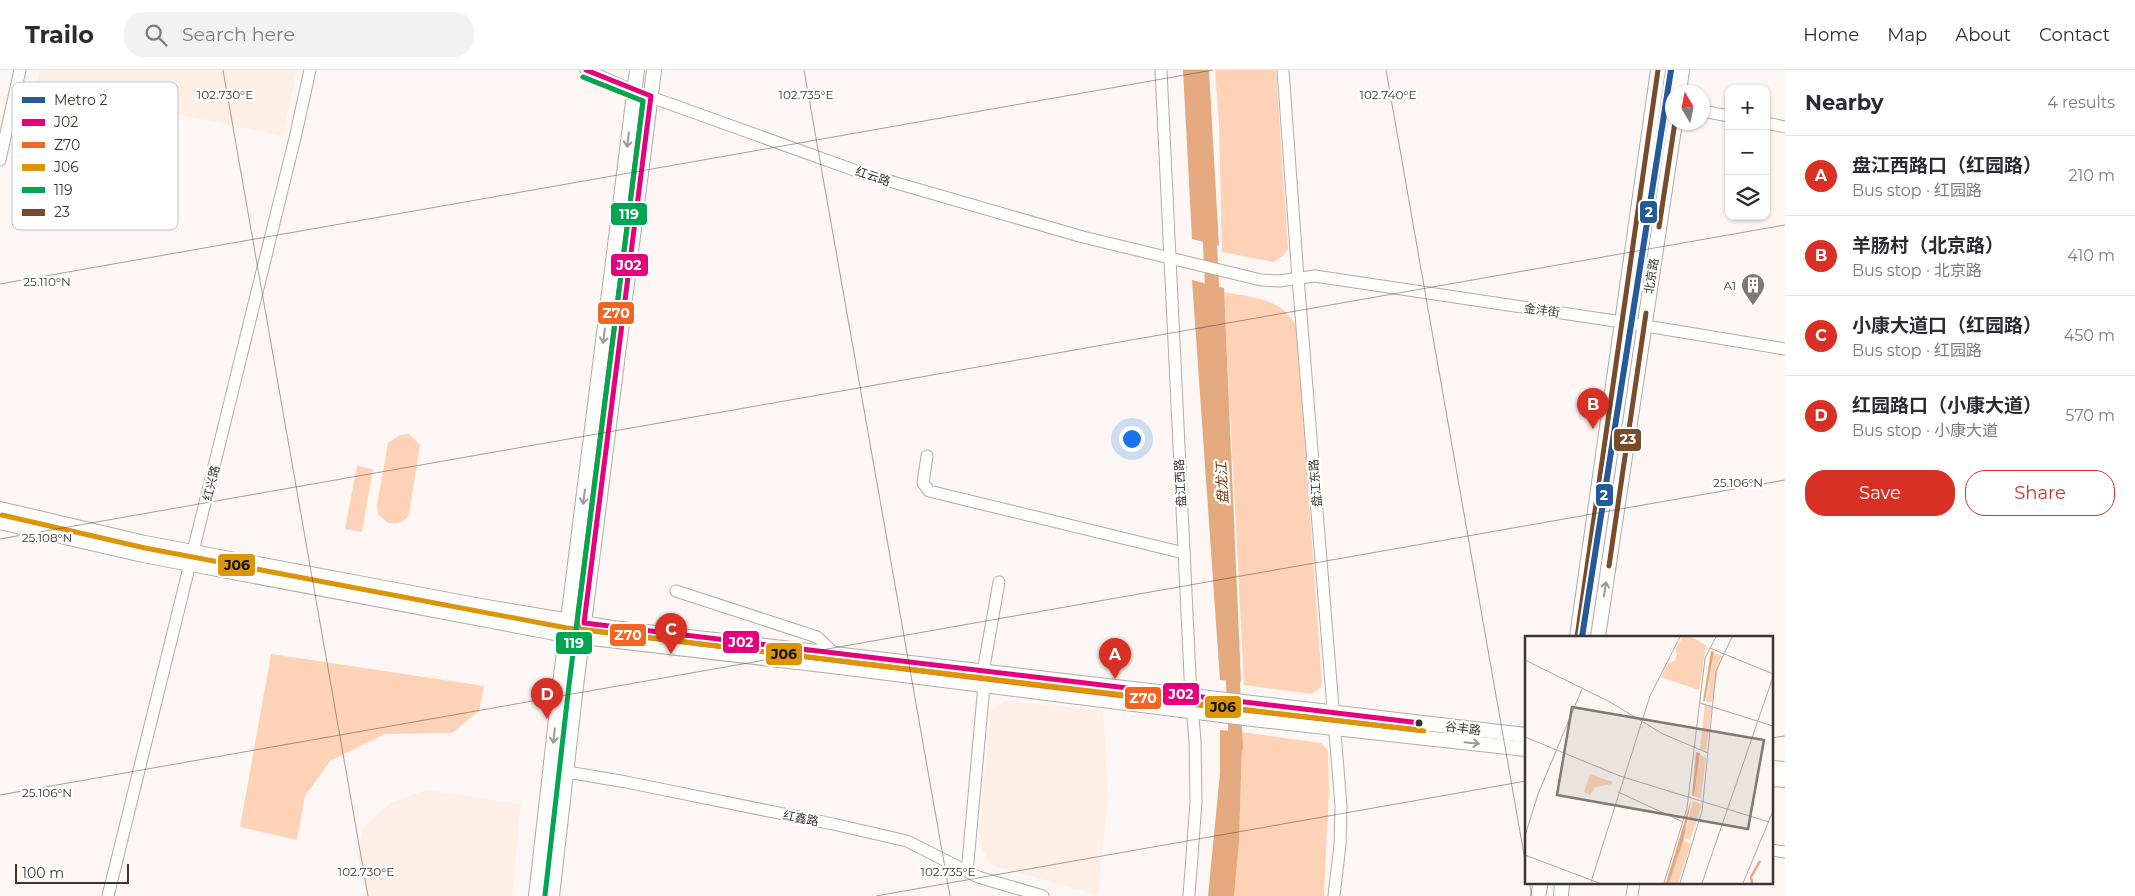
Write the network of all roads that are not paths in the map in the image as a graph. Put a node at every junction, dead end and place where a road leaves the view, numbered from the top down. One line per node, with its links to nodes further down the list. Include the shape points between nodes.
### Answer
1 (12, 70): 13 (street)
2 (310, 70): 32 (street, 红兴路)
3 (586, 70): 11 (street, 红云路)
4 (637, 70): 11 (main road)
5 (654, 70): 12 (main road)
6 (1161, 70): 22 (street, 盘江西路)
7 (1283, 70): 23 (street, 盘江东路)
8 (1658, 70): 25 (main road, 北京路)
9 (1682, 70): 10 (main road)
10 (1680, 85)
11 (634, 91): 12 (street, 红云路); 35 (main road, one-way to 35)
12 (651, 96): 22 (street, 红云路, via 865,174 1083,237); 36 (main road)
13 (2, 105): 17 (street)
14 (12, 106): 21 (street)
15 (1710, 113): 16 (street)
16 (1725, 115)
17 (0, 124)
18 (1770, 124): 19 (street)
19 (1785, 127)
20 (1674, 130): 26 (main road, 北京路)
21 (0, 160)
22 (1169, 258): 24 (street, 红云路); 31 (street, 盘江西路)
23 (1298, 278): 24 (street, 金沣街); 25 (street, 金沣街, via 1315,276); 44 (street, 盘江东路)
24 (1261, 280)
25 (1622, 322): 26 (street, 金沣街); 38 (main road, 北京路)
26 (1644, 326): 27 (street, 金沣街); 39 (main road, 北京路, one-way to 26)
27 (1785, 349)
28 (927, 456): 31 (street, via 923,482 929,491)
29 (0, 509): 32 (main road, via 145,542)
30 (0, 522): 32 (main road, via 143,555)
31 (1184, 553): 43 (street, 盘江西路)
32 (192, 558): 35 (main road); 37 (main road); 57 (street, 红兴路)
33 (999, 582): 42 (street)
34 (676, 591): 41 (street, via 817,638)
35 (568, 621): 36 (main road); 37 (main road)
36 (584, 623): 40 (main road); 41 (main road)
37 (566, 636): 40 (main road); 49 (main road, one-way to 49)
38 (1576, 636)
39 (1598, 636)
40 (582, 638): 42 (main road); 51 (main road)
41 (834, 653): 42 (main road)
42 (983, 678): 43 (main road); 56 (street)
43 (1191, 704): 44 (main road, 谷丰路, via 1214,698); 45 (main road, 谷丰路, via 1214,713); 61 (street, 盘江西路, via 1196,802)
44 (1334, 713): 45 (street, 盘江东路); 46 (main road, 谷丰路)
45 (1335, 728): 47 (main road, 谷丰路, one-way to 47); 62 (street, 盘江东路, via 1341,806)
46 (1525, 735)
47 (1525, 749)
48 (1772, 768): 50 (main road)
49 (550, 769): 51 (street, 红鑫路); 58 (main road)
50 (1785, 769)
51 (566, 771): 59 (main road); 60 (street, 红鑫路, via 907,841 978,877)
52 (1772, 779): 53 (main road)
53 (1785, 780)
54 (1772, 850): 55 (street)
55 (1785, 852)
56 (968, 862)
57 (108, 896)
58 (536, 896)
59 (552, 896)
60 (1043, 896)
61 (1189, 896)
62 (1334, 896)

